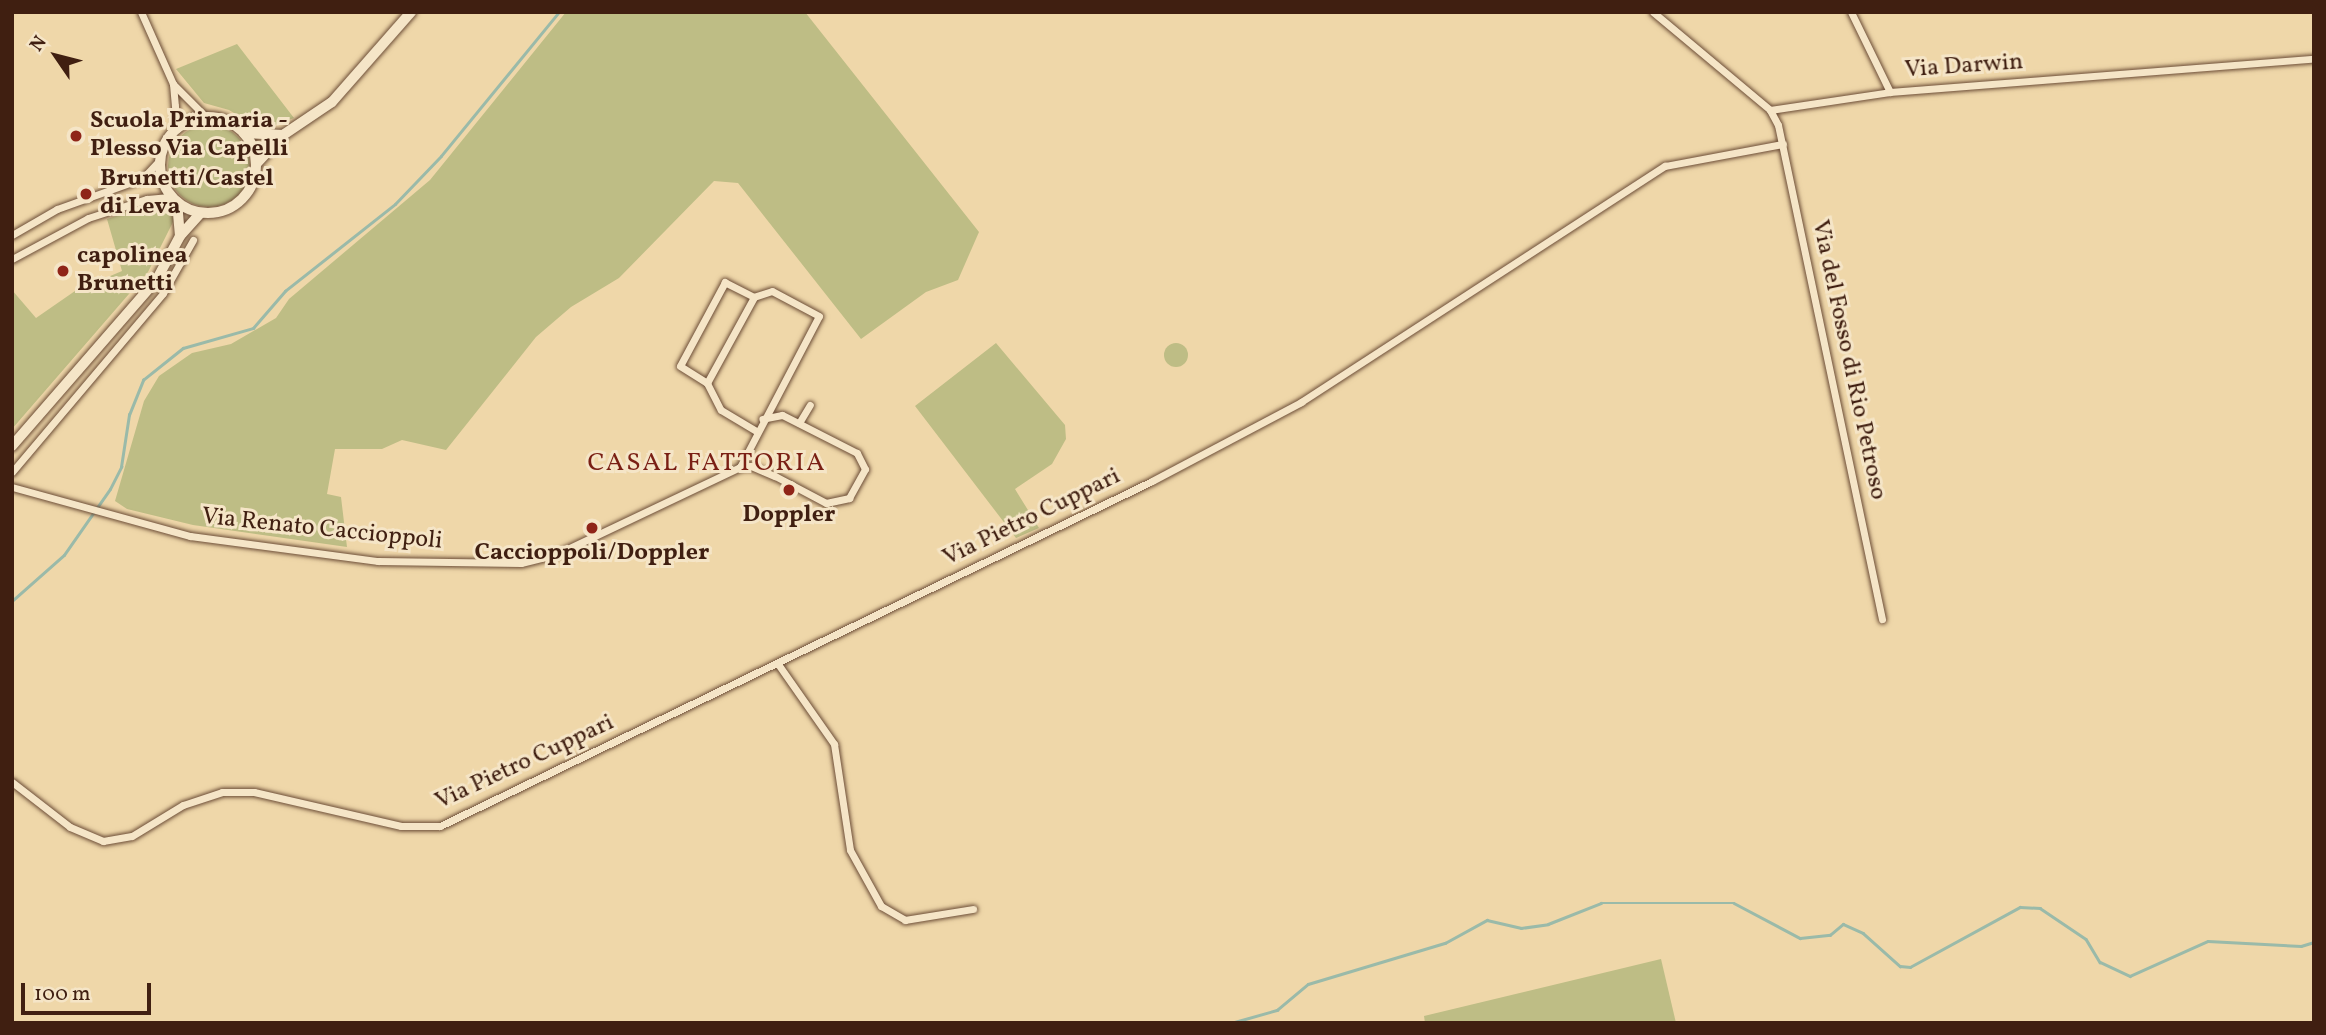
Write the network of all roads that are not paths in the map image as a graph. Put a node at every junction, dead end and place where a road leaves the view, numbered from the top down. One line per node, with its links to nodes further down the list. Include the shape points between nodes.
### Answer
1 (141, 12): 6 (street)
2 (411, 12): 12 (street, via 332,102)
3 (1653, 12): 8 (street)
4 (1852, 12): 7 (street)
5 (2314, 59): 7 (street, Via Darwin)
6 (173, 84): 9 (street); 10 (street)
7 (1890, 92): 8 (street, Via Darwin)
8 (1770, 110): 13 (street, Via del Fosso di Rio Petroso)
9 (207, 118): 10 (street); 11 (street, via 227,121)
10 (177, 129): 14 (street)
11 (244, 133): 12 (street); 15 (street)
12 (283, 135): 15 (street)
13 (1783, 144): 32 (street, Via del Fosso di Rio Petroso); 33 (street, Via Pietro Cuppari, via 1665,166 1301,402 1152,481)
14 (159, 161): 16 (street); 18 (street, via 143,178 71,203)
15 (256, 164): 17 (street, via 251,187 235,205)
16 (175, 200): 17 (street); 19 (street); 21 (street, via 147,199 88,218)
17 (201, 213): 19 (street)
18 (12, 235)
19 (180, 236): 28 (street, via 157,279)
20 (193, 240): 30 (street, via 163,293)
21 (12, 259)
22 (754, 297): 23 (street); 23 (street, via 725,282 680,366); 25 (street, via 772,291 819,316)
23 (708, 383): 27 (street, via 719,408)
24 (810, 405): 26 (street)
25 (762, 419): 26 (street, via 782,415); 27 (street)
26 (799, 423): 29 (street, via 850,448 862,460 864,472 849,498 826,503 775,476 751,466)
27 (756, 431): 29 (street)
28 (12, 446)
29 (740, 467): 31 (street, Via Renato Caccioppoli, via 557,554 514,564 378,561 190,536)
30 (12, 472)
31 (12, 487)
32 (1881, 619)
33 (778, 664): 34 (street, Via Pietro Cuppari, via 440,826 401,826 254,792 222,792 183,806 129,837 103,841 70,827); 35 (street, via 834,744 849,850 881,906 905,920)
34 (12, 782)
35 (973, 909)

